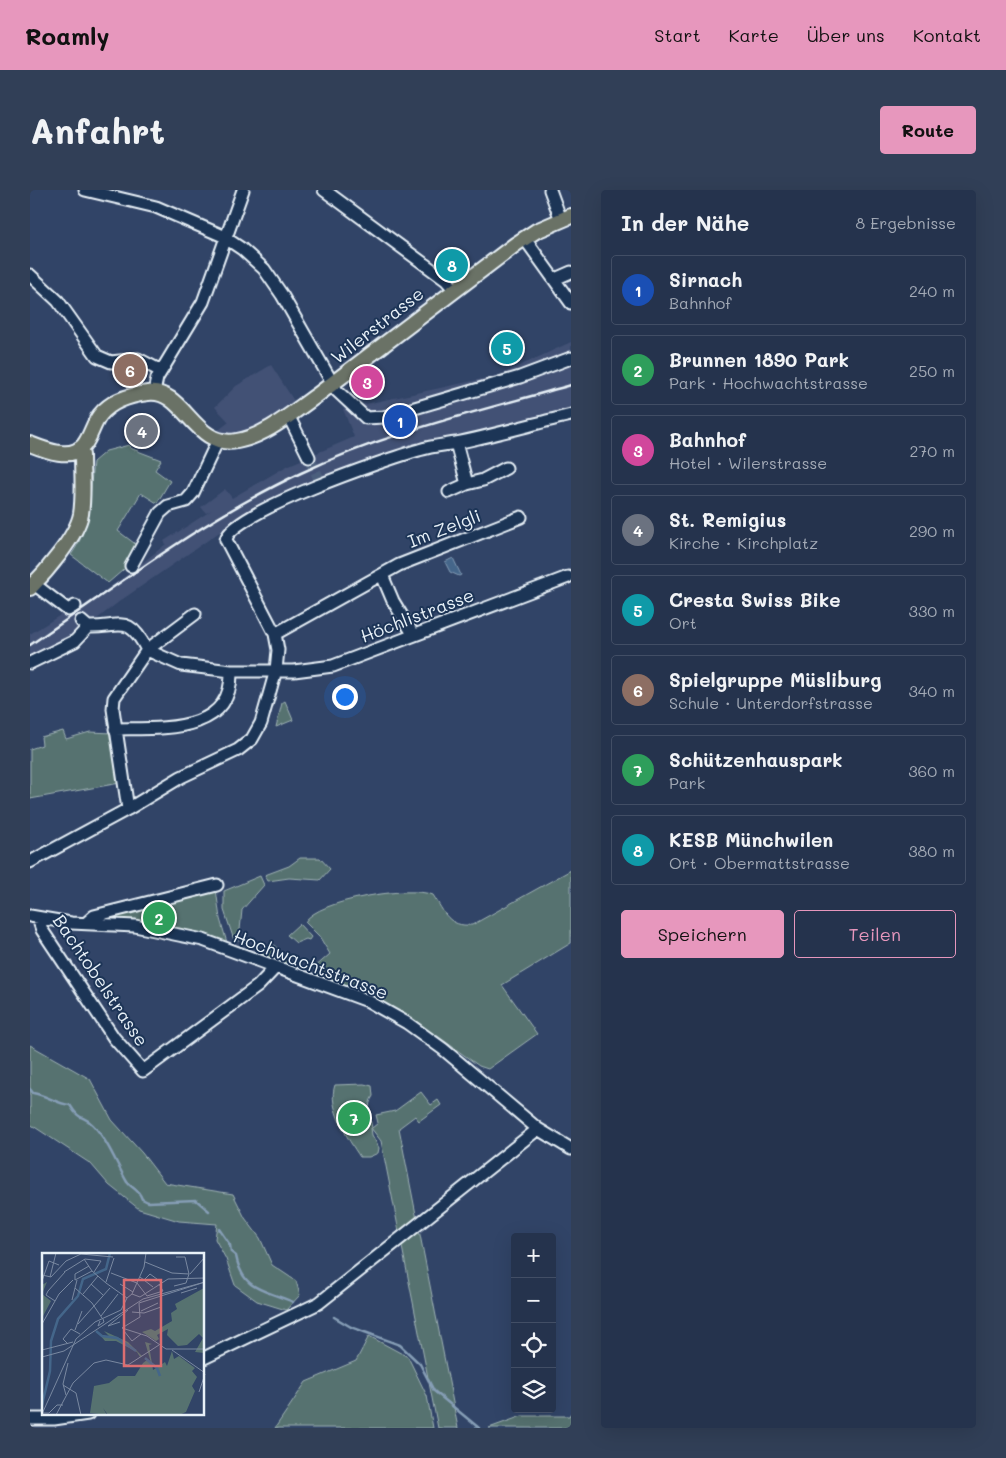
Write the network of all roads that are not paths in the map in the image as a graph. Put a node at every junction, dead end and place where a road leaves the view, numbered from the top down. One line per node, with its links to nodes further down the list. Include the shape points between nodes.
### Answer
1 (85, 190): 6 (street, via 156,208)
2 (243, 190): 6 (street)
3 (324, 190): 11 (street)
4 (550, 190): 5 (street)
5 (566, 218): 7 (main road, Wilerstrasse)
6 (227, 239): 14 (street, via 203,302); 15 (street, via 264,270 282,295)
7 (525, 239): 10 (street); 11 (main road, Wilerstrasse)
8 (571, 272): 10 (street)
9 (30, 275): 14 (street, via 58,301 97,356 111,362 138,359)
10 (554, 279): 12 (street)
11 (455, 290): 15 (main road, Wilerstrasse)
12 (571, 303)
13 (571, 358): 15 (street, via 520,377 378,418 360,415)
14 (161, 371): 16 (street)
15 (332, 384): 17 (main road, Wilerstrasse)
16 (154, 392): 19 (main road, via 171,399 198,427); 22 (main road, via 109,406)
17 (288, 415): 19 (main road, via 245,439 232,442); 23 (street)
18 (571, 415): 20 (street)
19 (218, 440): 28 (street, via 193,493 186,501 160,512)
20 (456, 443): 25 (street, Im Zelgli); 34 (street, via 420,449 320,482 246,518 226,535 230,549)
21 (30, 444): 22 (main road, via 66,453)
22 (79, 449): 31 (main road, via 83,494 78,523)
23 (309, 457)
24 (506, 468): 25 (street, Im Zelgli)
25 (467, 484): 26 (street, Im Zelgli)
26 (449, 492)
27 (521, 517): 29 (street, Im Zelgli, via 428,552)
28 (131, 566)
29 (382, 574): 34 (street, Im Zelgli); 35 (street)
30 (568, 577): 35 (street, Höchlistrasse)
31 (32, 586): 32 (street)
32 (72, 608)
33 (195, 614): 36 (street)
34 (275, 634): 39 (street, via 278,650)
35 (413, 634): 39 (street, Höchlistrasse, via 333,666)
36 (147, 650): 37 (street, via 140,635 130,626 84,624 75,641); 38 (street, Höchlistrasse, via 181,665); 40 (street, via 114,698)
37 (30, 662)
38 (231, 670): 39 (street, Höchlistrasse); 40 (street, via 226,700 198,722 178,728)
39 (276, 670): 41 (street, via 258,731 252,739 238,750 181,777)
40 (115, 729): 41 (street)
41 (128, 809): 42 (street)
42 (30, 862)
43 (217, 885): 45 (street, via 94,916)
44 (34, 917): 45 (street, Hochwachtstrasse); 46 (street, Bachtobelstrasse, via 114,1038 143,1071 258,986)
45 (84, 924): 46 (street, Hochwachtstrasse, via 135,926 174,933)
46 (276, 968): 47 (street, Hochwachtstrasse, via 368,1002 407,1023 468,1069)
47 (538, 1129): 48 (street, Hochwachtstrasse); 49 (street, via 319,1302)
48 (571, 1149)
49 (205, 1358)
50 (74, 1416): 51 (street)
51 (30, 1419)

